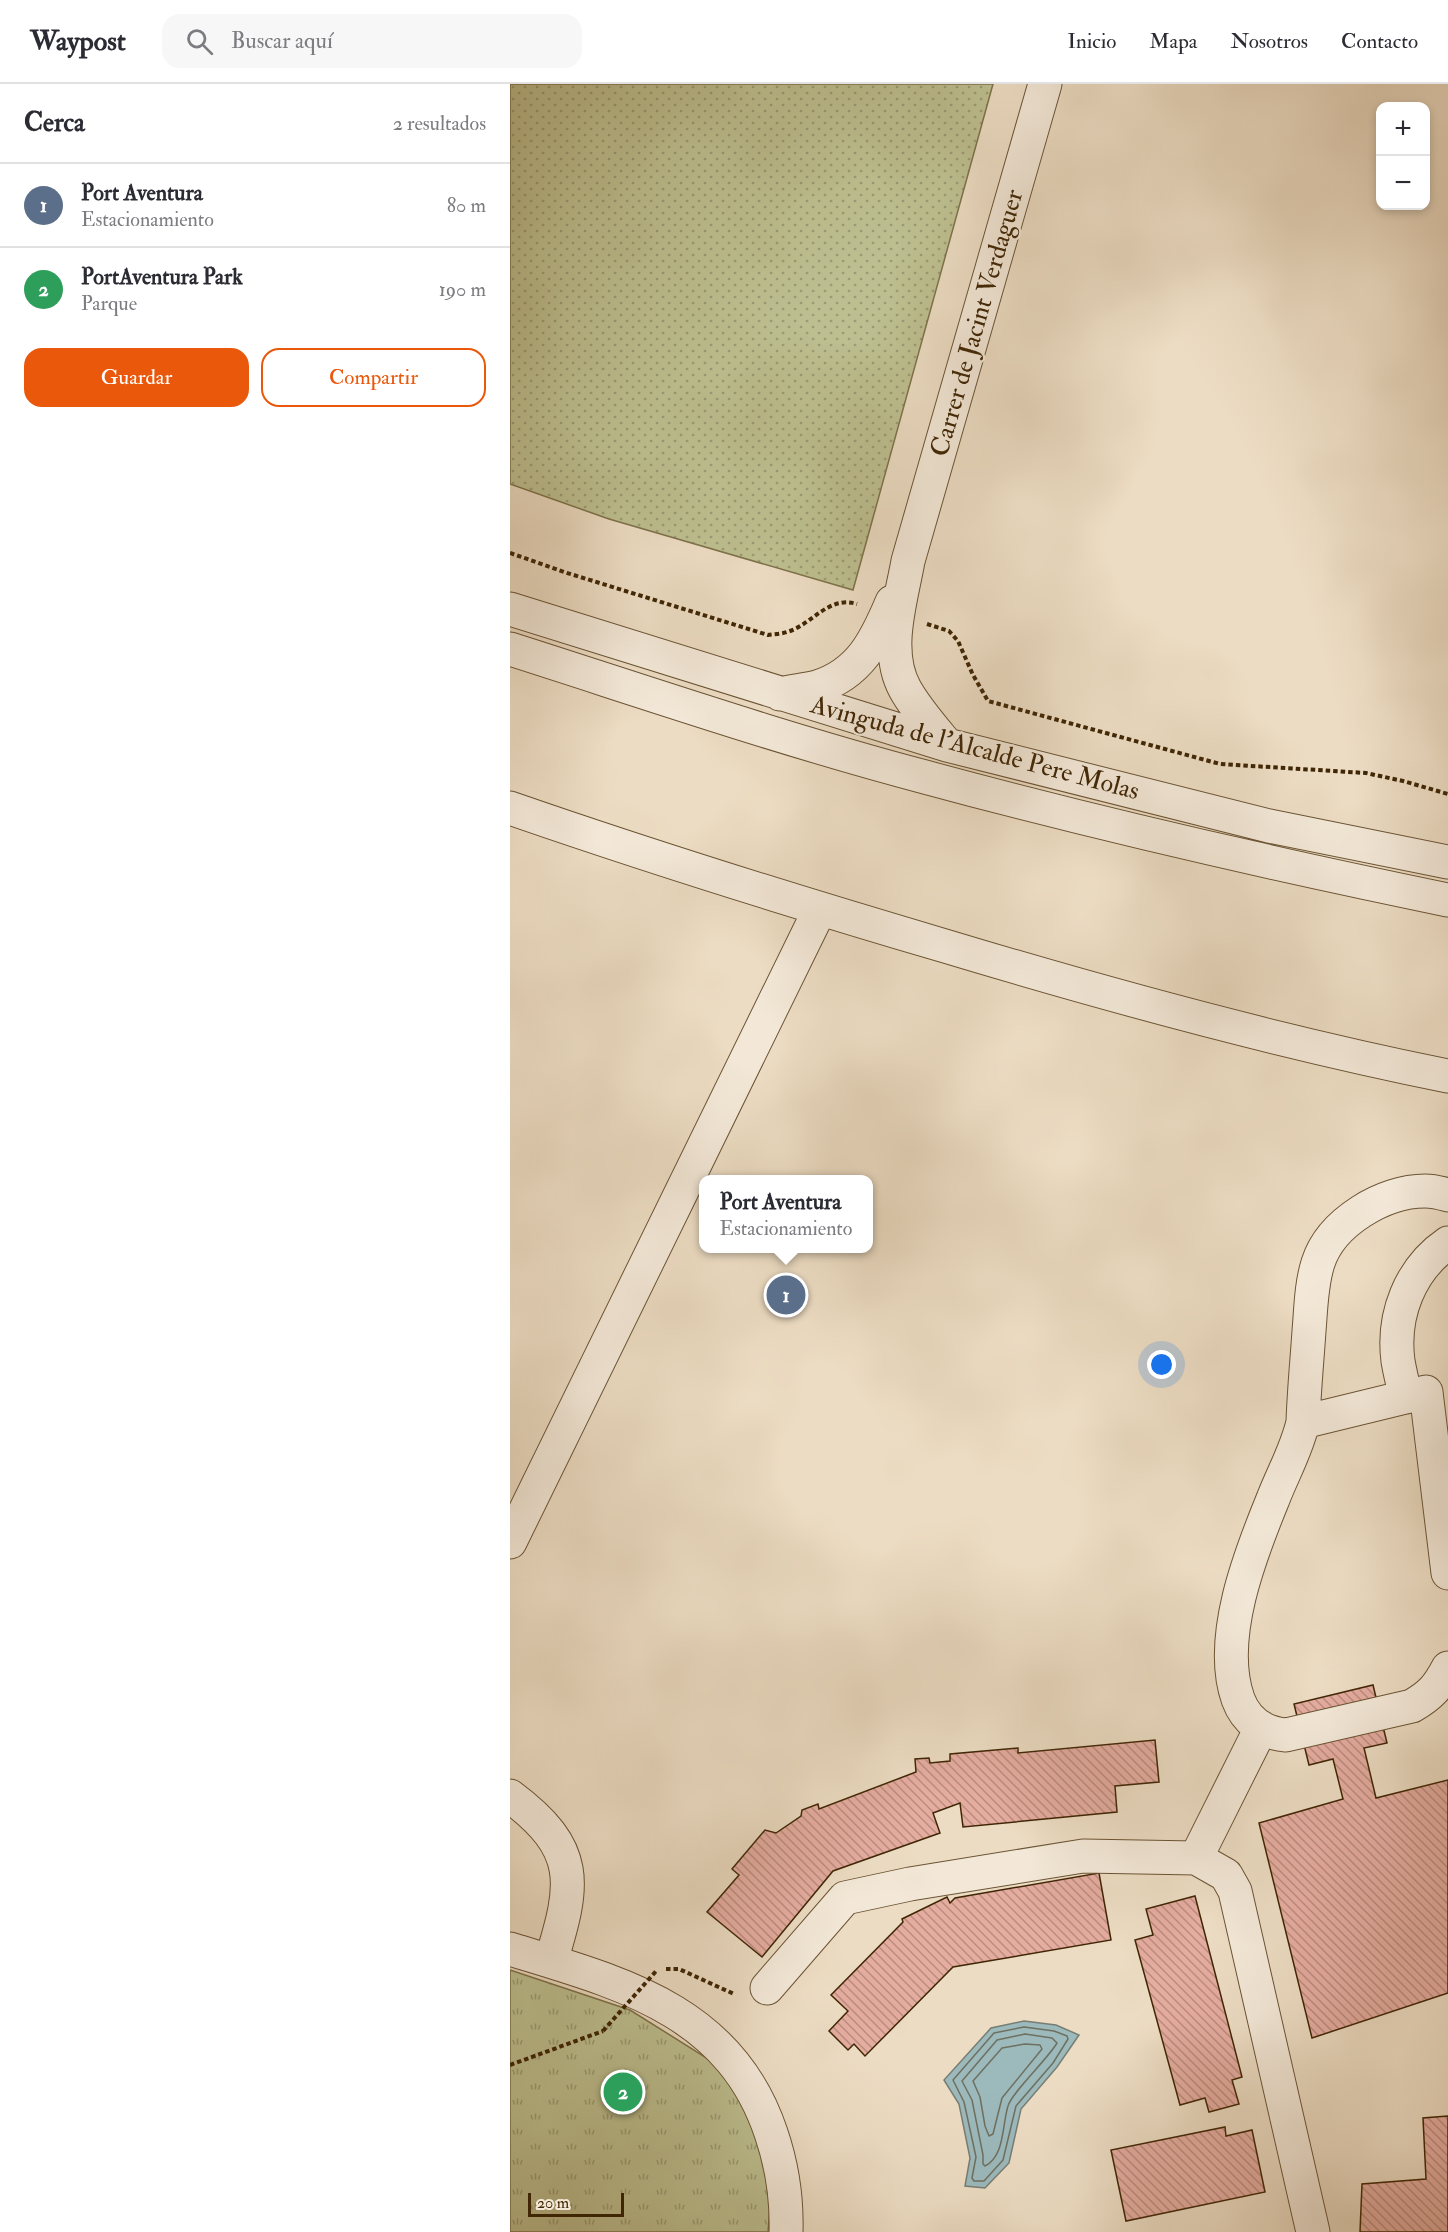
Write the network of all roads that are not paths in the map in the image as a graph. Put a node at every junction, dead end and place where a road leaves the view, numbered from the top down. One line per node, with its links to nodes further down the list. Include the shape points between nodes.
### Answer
1 (1045, 84): 3 (street, Carrer de Jacint Verdaguer)
2 (510, 609): 5 (street, Avinguda de l'Alcalde Pere Molas)
3 (893, 614): 5 (street, Carrer de Jacint Verdaguer, via 848,673 818,686); 6 (street, Carrer de Jacint Verdaguer, via 895,654 904,688)
4 (510, 649): 9 (street, Avinguda de l'Alcalde Pere Molas, via 925,777 1251,859)
5 (779, 694): 6 (street, Avinguda de l'Alcalde Pere Molas)
6 (947, 745): 8 (street, Avinguda de l'Alcalde Pere Molas, via 1269,826)
7 (510, 808): 10 (street)
8 (1448, 862)
9 (1448, 900)
10 (820, 909): 11 (street, via 1109,995 1347,1056); 16 (street)
11 (1448, 1076)
12 (1448, 1195): 15 (street, via 1425,1191 1379,1202 1361,1210 1329,1241 1318,1261 1312,1288)
13 (1448, 1243): 14 (street, via 1410,1284 1399,1320 1398,1350)
14 (1426, 1392): 15 (street); 17 (street)
15 (1303, 1422): 19 (street, via 1251,1556 1232,1646 1231,1669 1242,1708)
16 (510, 1542)
17 (1448, 1573)
18 (1448, 1668): 19 (street, via 1437,1688 1412,1706 1298,1734 1275,1734)
19 (1261, 1728): 21 (street)
20 (510, 1796): 23 (street, via 550,1833 561,1849 567,1869 566,1914)
21 (1196, 1858): 24 (street, via 1083,1856 845,1898); 26 (street, via 1226,1875 1235,1891)
22 (510, 1949): 23 (street)
23 (551, 1961): 25 (street, via 620,1986 678,2013 698,2026 738,2066 766,2116 775,2145 784,2183)
24 (767, 1988)
25 (786, 2232)
26 (1312, 2232)

